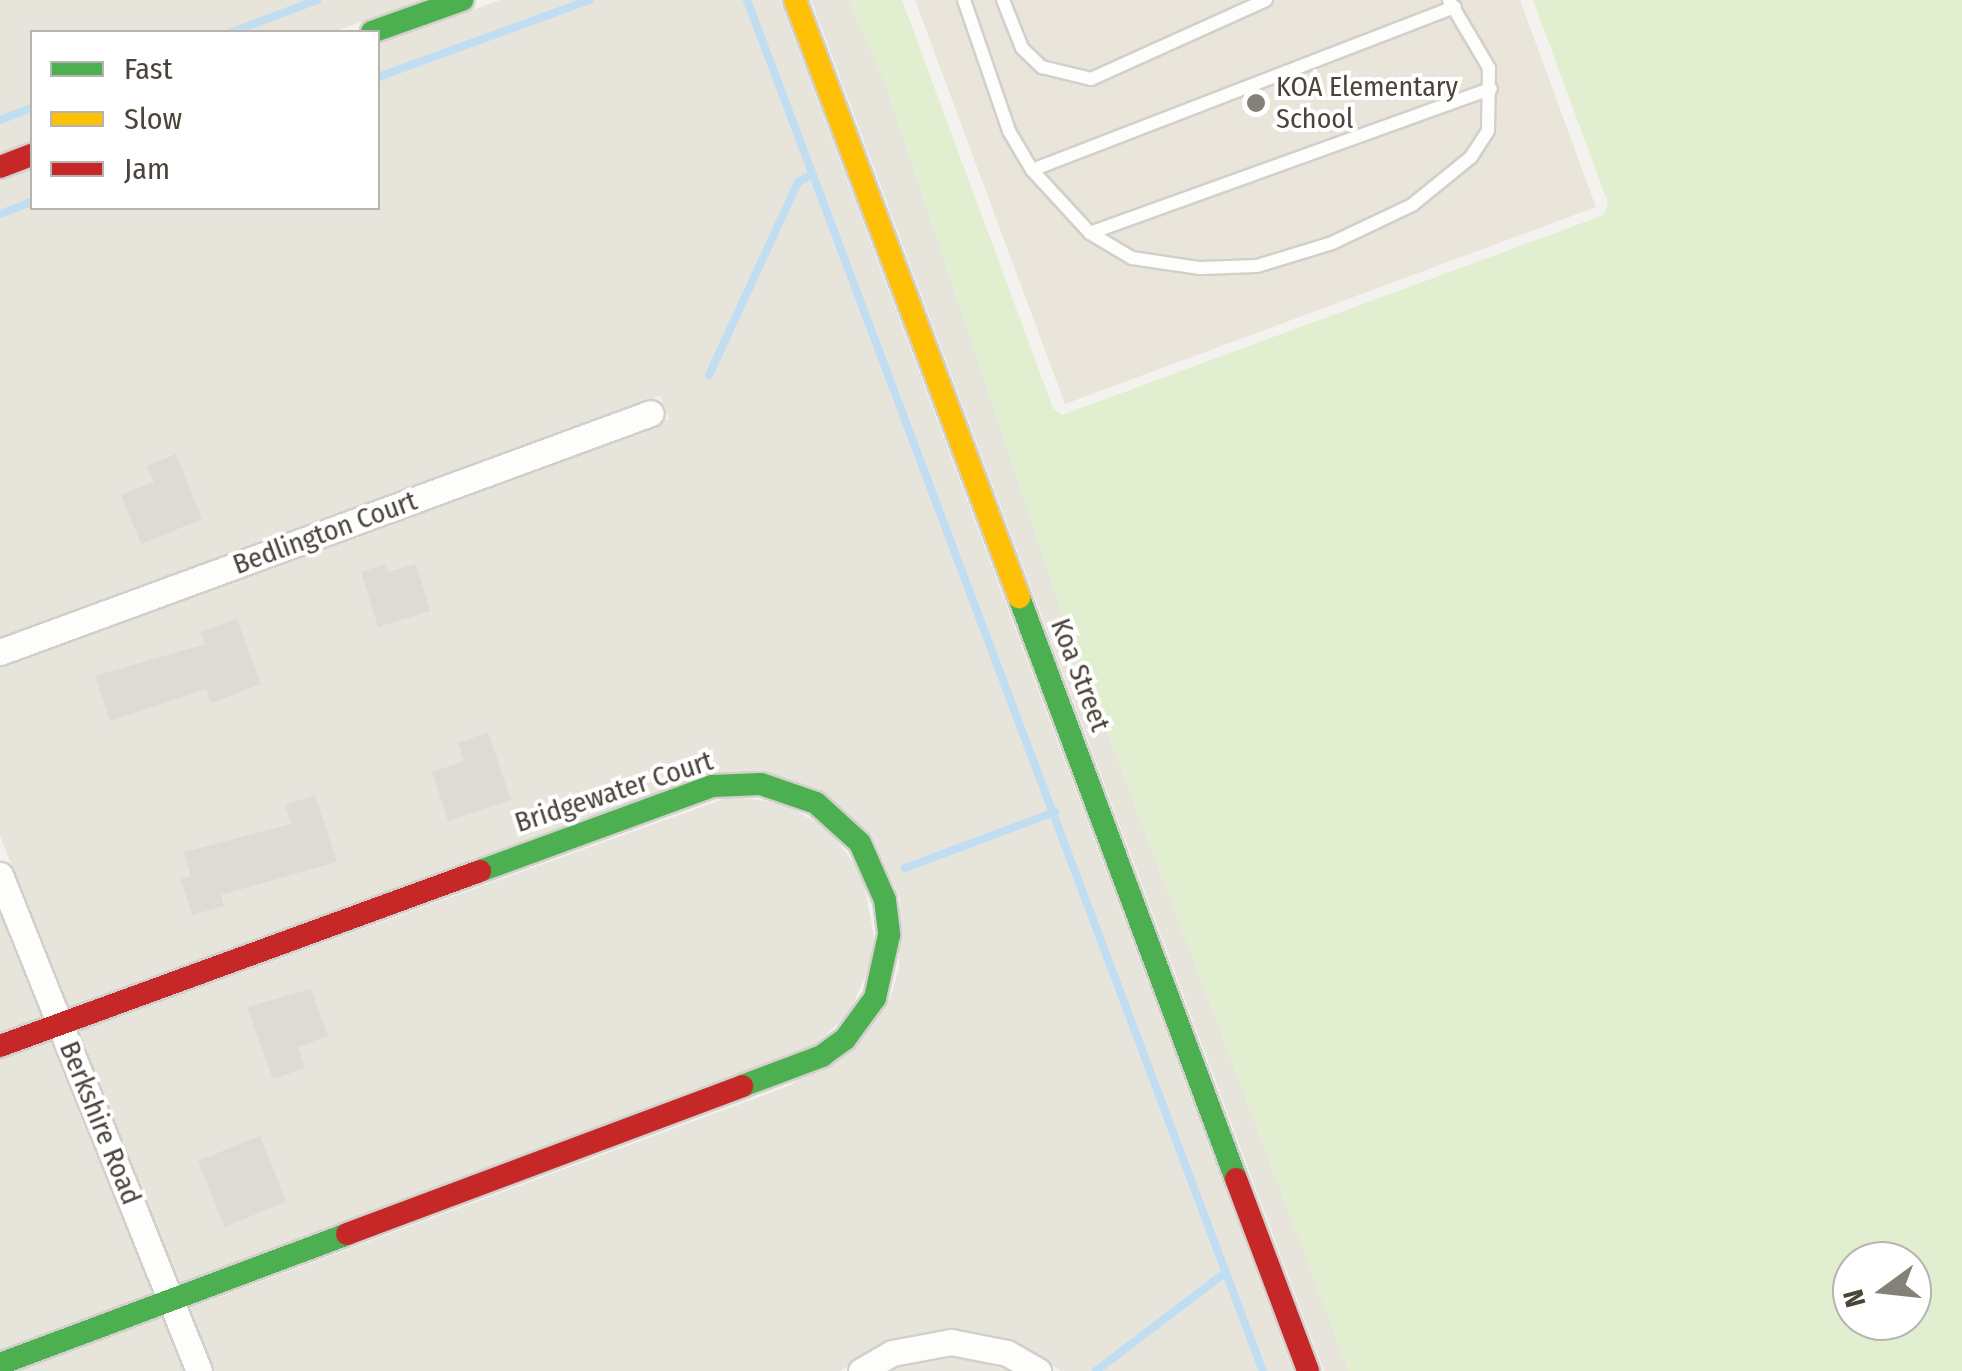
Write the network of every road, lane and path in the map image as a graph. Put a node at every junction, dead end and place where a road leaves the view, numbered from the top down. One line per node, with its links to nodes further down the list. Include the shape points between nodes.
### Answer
1 (462, 0): 7 (street)
2 (795, 0): 23 (street, Koa Street)
3 (964, 0): 11 (lane, via 1009,131)
4 (1003, 0): 5 (lane, via 1022,48 1042,67 1091,78)
5 (1266, 0)
6 (1452, 4): 8 (lane, via 1489,68); 11 (lane)
7 (378, 30)
8 (1491, 89): 12 (lane); 12 (lane, via 1488,132 1471,157 1412,205 1332,243 1257,266 1200,268 1132,258)
9 (30, 156): 10 (street)
10 (0, 167)
11 (1032, 170): 12 (lane)
12 (1090, 232)
13 (651, 413): 14 (street, Bedlington Court)
14 (0, 652)
15 (0, 875): 16 (street, Berkshire Road)
16 (60, 1024): 17 (street, Bridgewater Court); 18 (street, Berkshire Road); 18 (street, Bridgewater Court, via 712,786 761,784 816,804 860,843 876,869 887,918 885,966 862,1020 822,1056)
17 (0, 1046)
18 (171, 1301): 19 (street, Bridgewater Court); 20 (street, Berkshire Road)
19 (0, 1364)
20 (199, 1371)
21 (861, 1371): 22 (street, via 892,1354 951,1342 1007,1353)
22 (1038, 1371)
23 (1308, 1371)

